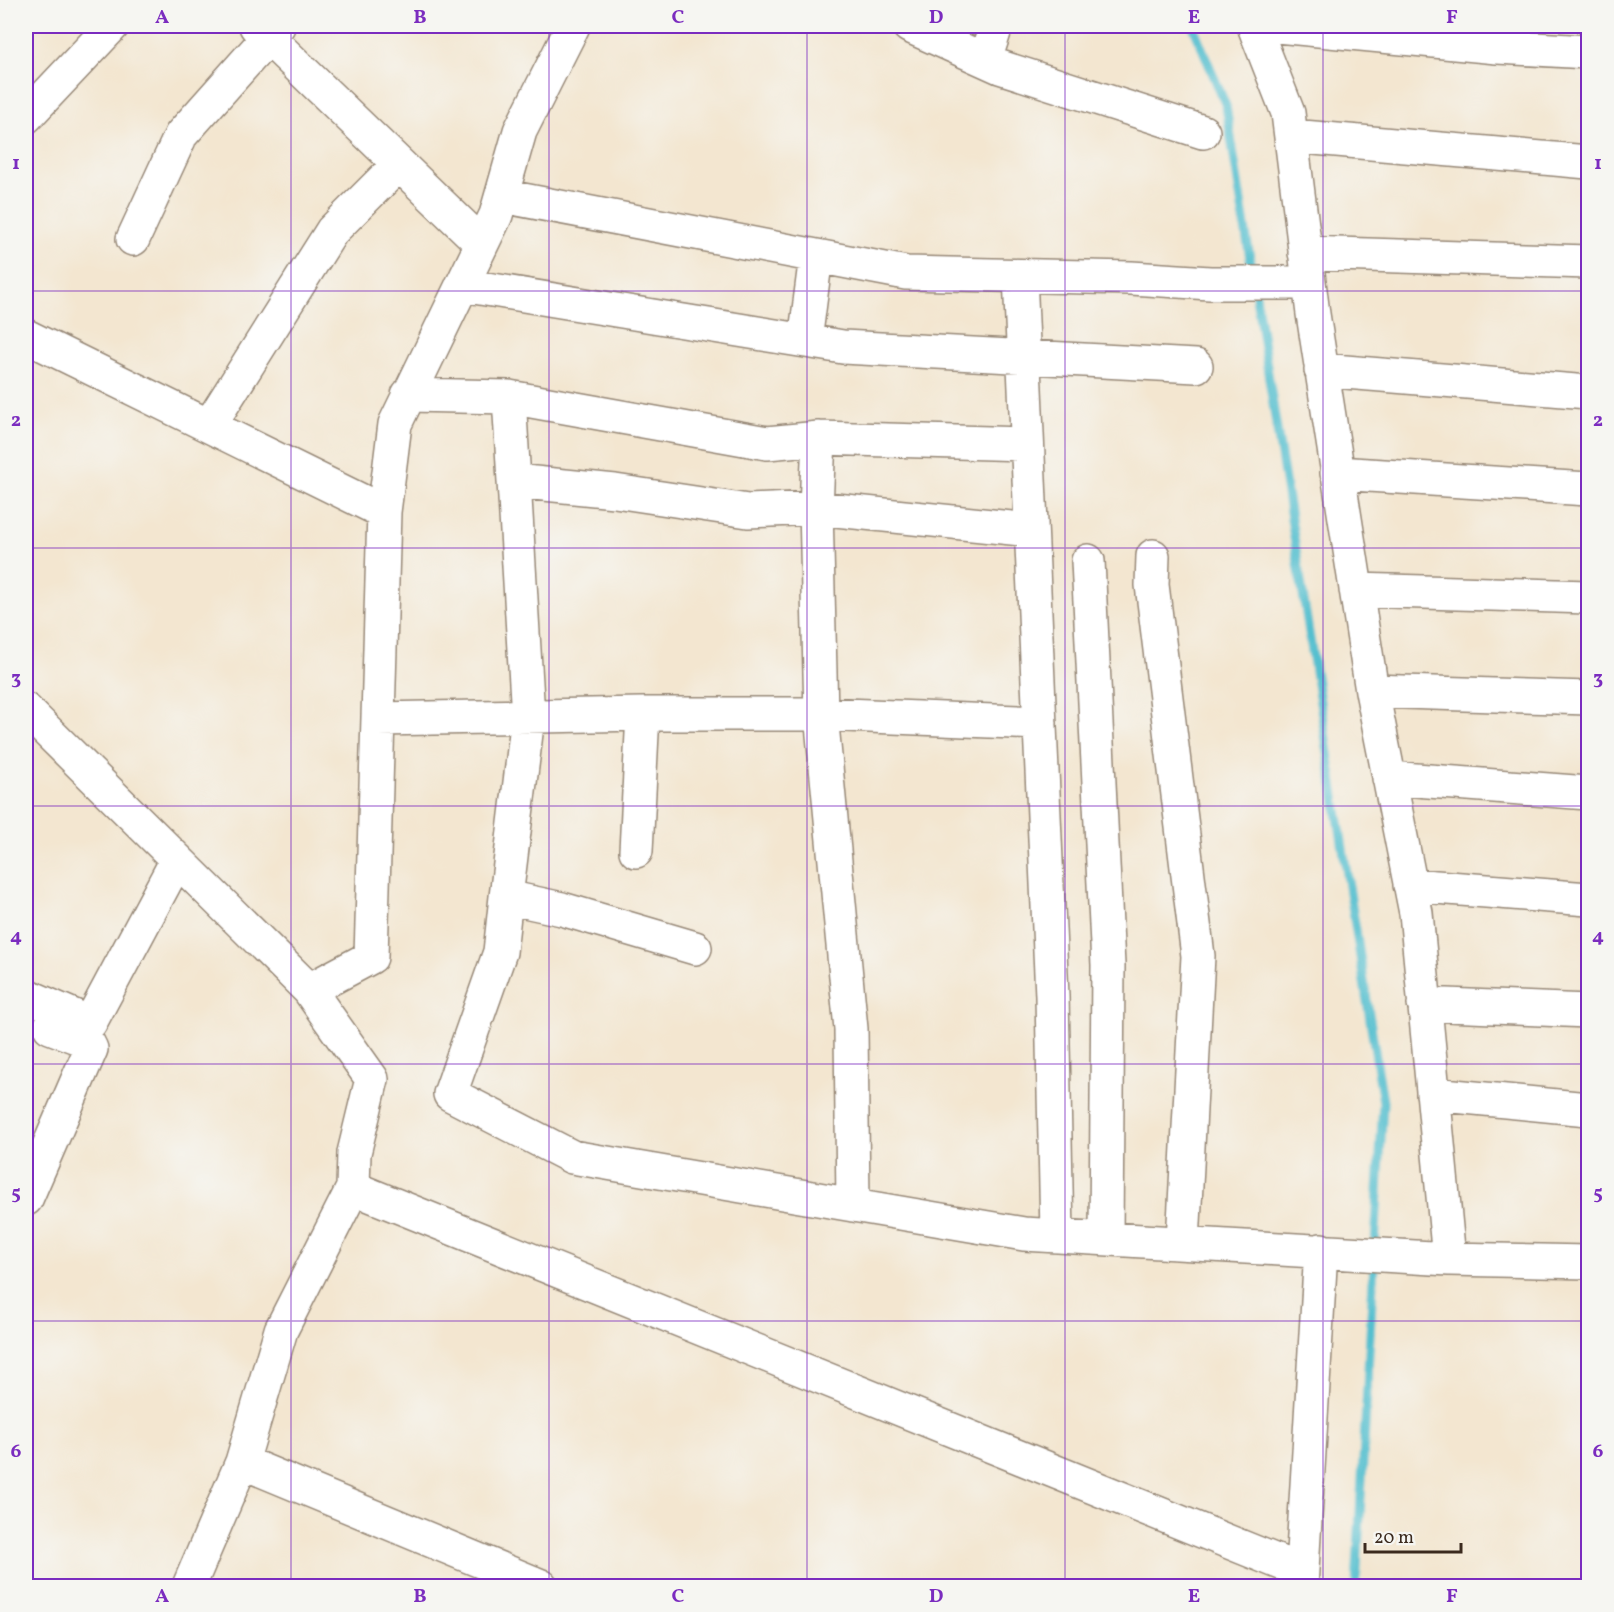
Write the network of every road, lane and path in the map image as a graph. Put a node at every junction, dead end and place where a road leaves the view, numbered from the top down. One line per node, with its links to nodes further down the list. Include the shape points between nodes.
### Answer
1 (112, 26): 10 (street)
2 (573, 26): 15 (street, via 520,131)
3 (909, 26): 9 (street)
4 (996, 26): 9 (street)
5 (1254, 26): 12 (street, via 1288,113)
6 (1277, 26): 8 (street)
7 (267, 29): 14 (street); 16 (street, via 181,135)
8 (1588, 52)
9 (985, 60): 11 (street)
10 (26, 117)
11 (1203, 132)
12 (1291, 136): 13 (street); 20 (street)
13 (1588, 162)
14 (399, 164): 17 (street); 31 (street, via 332,231)
15 (502, 196): 17 (street); 18 (street)
16 (133, 239)
17 (482, 244): 22 (street)
18 (816, 256): 21 (street, via 906,273); 24 (street)
19 (1588, 262): 20 (street)
20 (1307, 268): 21 (street, via 1210,283); 27 (street)
21 (1020, 276): 25 (street)
22 (462, 285): 24 (street); 29 (street)
23 (26, 336): 31 (street)
24 (805, 341): 25 (street, via 843,347)
25 (1024, 357): 26 (street); 33 (street)
26 (1197, 366)
27 (1321, 370): 28 (street); 34 (street)
28 (1588, 392)
29 (408, 395): 30 (street); 38 (street, via 395,423)
30 (509, 397): 32 (street, via 767,443); 35 (street)
31 (209, 426): 38 (street)
32 (819, 438): 33 (street); 37 (street)
33 (1027, 444): 39 (street)
34 (1337, 472): 36 (street); 42 (street)
35 (514, 481): 37 (street, via 615,491 748,512); 49 (street)
36 (1588, 489)
37 (816, 508): 39 (street); 48 (street)
38 (384, 512): 50 (street)
39 (1031, 530): 51 (street)
40 (1153, 556): 72 (street, via 1152,585 1198,956)
41 (1088, 561): 71 (street, via 1108,965)
42 (1356, 590): 43 (street); 44 (street)
43 (1588, 597)
44 (1372, 691): 45 (street); 52 (street)
45 (1588, 698)
46 (26, 710): 55 (street)
47 (643, 714): 48 (street); 49 (street); 54 (street)
48 (821, 714): 51 (street); 69 (street, via 851,1029)
49 (528, 717): 50 (street); 57 (street)
50 (378, 719): 60 (street, via 371,957)
51 (1040, 723): 70 (street)
52 (1389, 778): 53 (street); 56 (street)
53 (1588, 793)
54 (636, 851)
55 (177, 860): 60 (street); 61 (street, via 90,1023)
56 (1410, 885): 58 (street); 62 (street)
57 (506, 897): 59 (street); 69 (street, via 500,952 450,1094 572,1157)
58 (1588, 899)
59 (696, 948)
60 (309, 990): 67 (street, via 372,1079 354,1153)
61 (26, 995)
62 (1424, 1004): 63 (street); 65 (street)
63 (1588, 1011)
64 (26, 1018): 68 (street, via 87,1041 91,1049)
65 (1433, 1094): 66 (street); 74 (street)
66 (1588, 1109)
67 (353, 1188): 76 (street, via 281,1330); 77 (street)
68 (26, 1199)
69 (853, 1204): 70 (street, via 1024,1234)
70 (1057, 1235): 71 (street)
71 (1106, 1238): 72 (street)
72 (1183, 1242): 73 (street)
73 (1321, 1250): 74 (street); 77 (street)
74 (1449, 1259): 75 (street)
75 (1588, 1262)
76 (242, 1462): 78 (street); 79 (street)
77 (1301, 1579)
78 (189, 1587)
79 (541, 1587)

